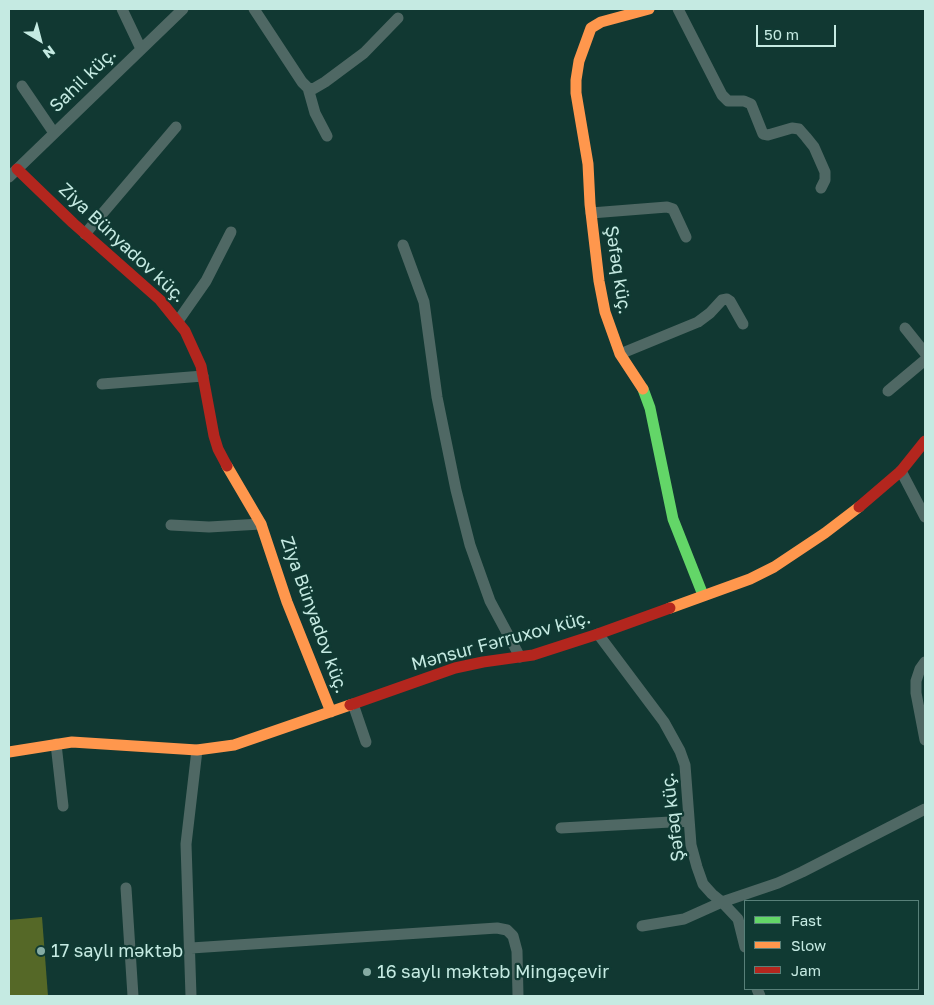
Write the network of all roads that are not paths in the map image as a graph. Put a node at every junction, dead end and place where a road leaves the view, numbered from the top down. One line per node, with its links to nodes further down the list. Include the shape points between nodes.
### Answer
1 (122, 9): 7 (street)
2 (183, 9): 7 (street, Sahil küç.)
3 (254, 9): 9 (street)
4 (649, 9): 16 (street, Şəfəq küç., via 600,22 591,28 579,61 576,93 588,164)
5 (678, 9): 15 (street, via 722,95 728,101 750,104 763,134 799,129 814,147 825,172)
6 (398, 18): 9 (street, via 364,53 325,82 313,89)
7 (141, 49): 11 (street, Sahil küç.)
8 (22, 86): 11 (street)
9 (308, 88): 12 (street, via 315,113)
10 (176, 127): 18 (street)
11 (54, 133): 13 (street, Sahil küç.)
12 (327, 136)
13 (17, 169): 14 (street, Sahil küç.); 18 (street, Ziya Bünyadov küç.)
14 (9, 177)
15 (821, 188)
16 (591, 213): 19 (street, via 667,207 673,209); 25 (street, Şəfəq küç., via 605,312)
17 (232, 232): 21 (street, via 206,281)
18 (86, 234): 21 (street, Ziya Bünyadov küç., via 160,300)
19 (686, 238)
20 (403, 245): 37 (street, via 424,302 437,397 470,545 490,601)
21 (178, 321): 27 (street, Ziya Bünyadov küç., via 197,354)
22 (743, 324): 25 (street, via 730,301 722,300 698,322)
23 (905, 328): 24 (street)
24 (925, 353)
25 (620, 354): 35 (street, Şəfəq küç., via 646,394 674,519)
26 (925, 360): 29 (street)
27 (203, 376): 28 (street); 33 (street, Ziya Bünyadov küç., via 218,449)
28 (102, 384)
29 (888, 391)
30 (925, 441): 31 (street, Mənsur Fərruxov küç.)
31 (901, 471): 32 (street); 35 (street, Mənsur Fərruxov küç., via 825,534 774,567)
32 (925, 517)
33 (262, 524): 34 (street); 40 (street, Ziya Bünyadov küç., via 287,602)
34 (171, 525)
35 (703, 595): 36 (street, Mənsur Fərruxov küç.)
36 (598, 634): 37 (street, Mənsur Fərruxov küç.); 48 (street, Şəfəq küç., via 664,722 680,751 686,765)
37 (520, 657): 39 (street, Mənsur Fərruxov küç., via 455,668)
38 (925, 662): 41 (street, via 916,681)
39 (354, 704): 40 (street, Mənsur Fərruxov küç.); 42 (street)
40 (331, 712): 44 (street, Mənsur Fərruxov küç., via 234,745)
41 (925, 740)
42 (366, 742)
43 (56, 744): 44 (street, Mənsur Fərruxov küç., via 72,742); 45 (street, Mənsur Fərruxov küç.); 46 (street)
44 (197, 750): 54 (street, via 186,844)
45 (9, 752)
46 (63, 806)
47 (925, 809): 51 (street, via 778,883)
48 (689, 821): 49 (street); 51 (street, Şəfəq küç., via 691,845 703,884)
49 (560, 828)
50 (126, 888): 55 (street)
51 (722, 902): 52 (street, via 684,919); 53 (street, Şəfəq küç., via 738,919)
52 (642, 926)
53 (744, 944)
54 (191, 948): 56 (street); 57 (street, via 497,928 507,930 513,936 517,951)
55 (133, 996)
56 (192, 996)
57 (518, 996)

